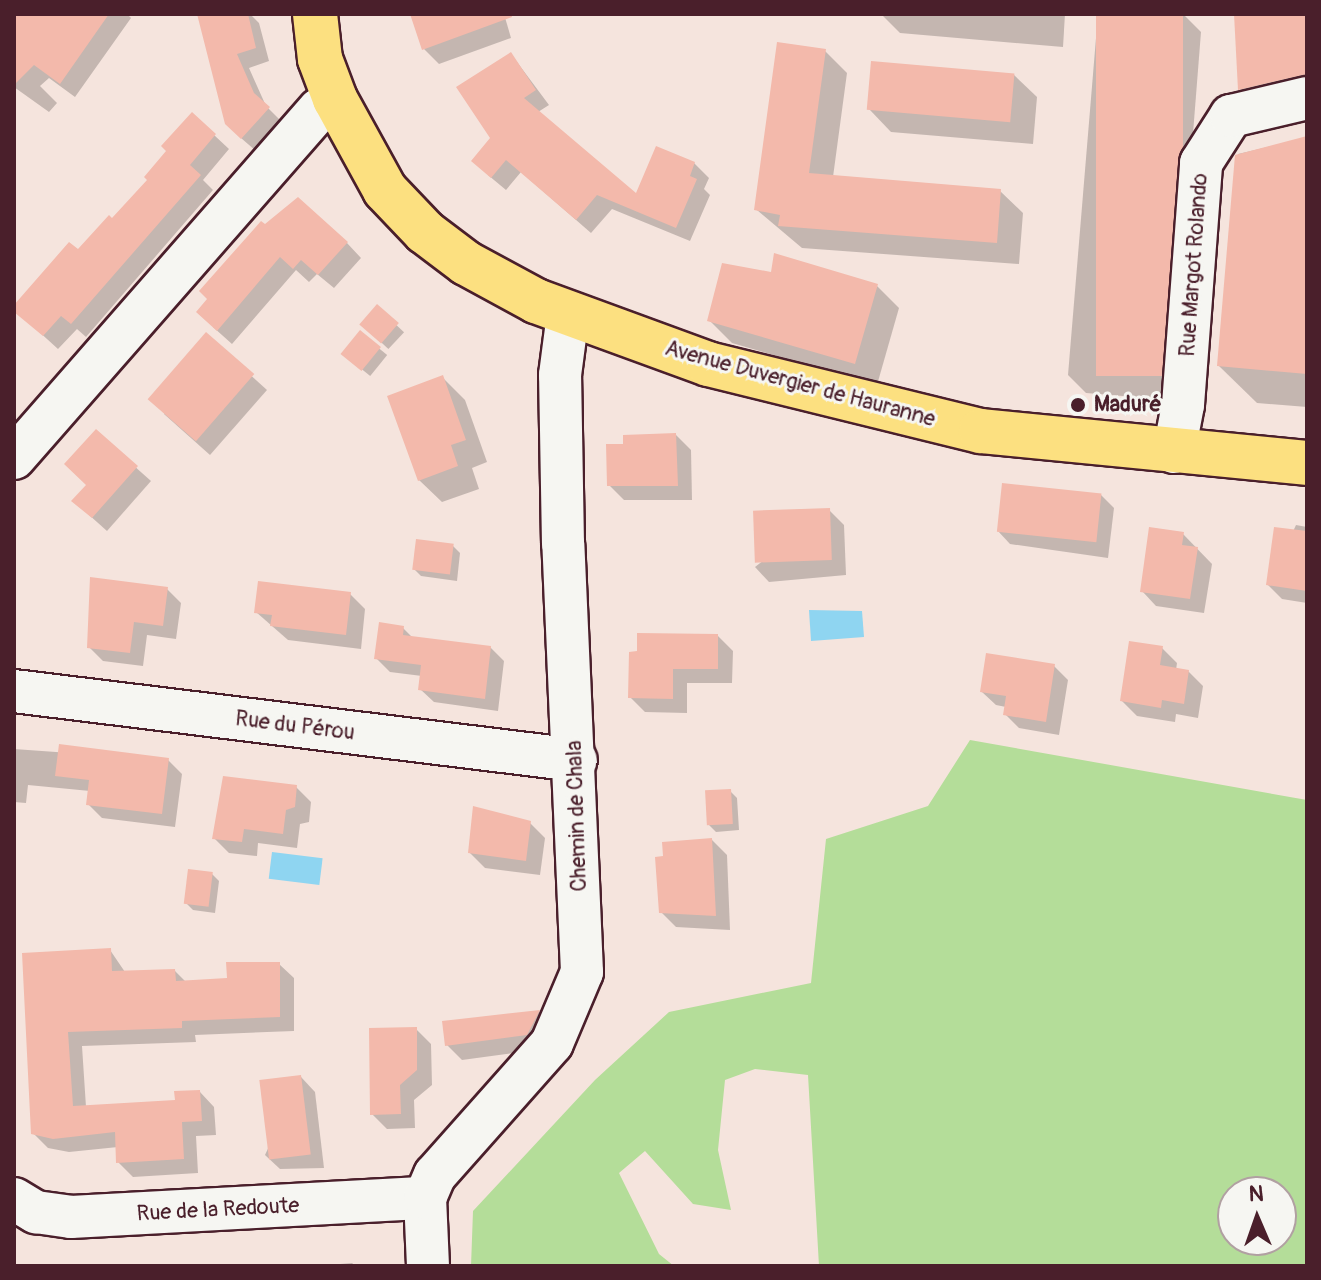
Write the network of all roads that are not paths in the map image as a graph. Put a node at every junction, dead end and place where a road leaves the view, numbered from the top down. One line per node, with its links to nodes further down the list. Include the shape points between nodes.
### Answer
1 (315, 14): 3 (main road, Avenue Duvergier de Hauranne, via 320,59)
2 (1307, 98): 5 (street, Rue Margot Rolando, via 1231,116 1201,163 1184,395)
3 (335, 99): 4 (main road, Avenue Duvergier de Hauranne, via 385,190 425,232 466,263); 6 (street, via 319,110)
4 (568, 314): 5 (main road, Avenue Duvergier de Hauranne, via 708,364 922,418 1027,437); 9 (street, Chemin de Chala, via 560,375 563,544)
5 (1174, 452): 7 (main road, Avenue Duvergier de Hauranne)
6 (14, 458)
7 (1307, 463)
8 (14, 691): 9 (street, Rue du Pérou)
9 (576, 760): 10 (street, Chemin de Chala, via 582,972 571,1009 552,1043 435,1175)
10 (425, 1198): 11 (street, Rue de la Redoute, via 71,1217 36,1212); 12 (street)
11 (14, 1199)
12 (428, 1266)

